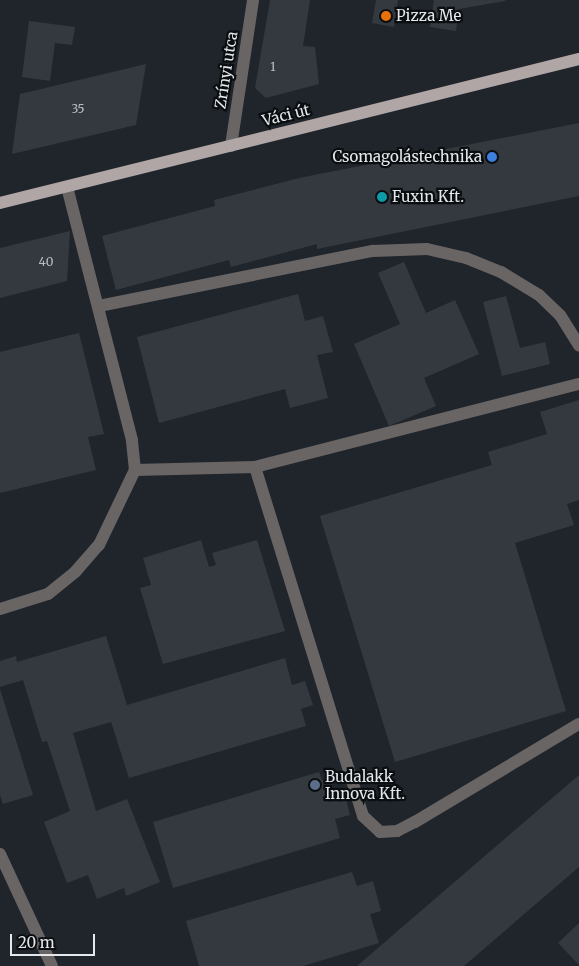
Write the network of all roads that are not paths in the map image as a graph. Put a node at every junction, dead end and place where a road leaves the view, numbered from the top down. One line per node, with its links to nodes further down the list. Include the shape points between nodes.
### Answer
1 (253, 0): 3 (street, Zrínyi utca)
2 (579, 59): 3 (main road, Váci út)
3 (231, 146): 4 (main road, Váci út)
4 (67, 187): 5 (main road, Váci út); 6 (street)
5 (0, 203)
6 (99, 306): 7 (street, via 373,251 427,249 466,258 501,272 539,295 560,315); 10 (street, via 132,440)
7 (579, 346)
8 (579, 384): 9 (street)
9 (255, 467): 10 (street); 12 (street, via 363,816 380,832 397,831 415,822)
10 (134, 470): 11 (street, via 99,545 76,572 48,594)
11 (0, 609)
12 (579, 724)
13 (0, 854): 14 (street)
14 (52, 966)

